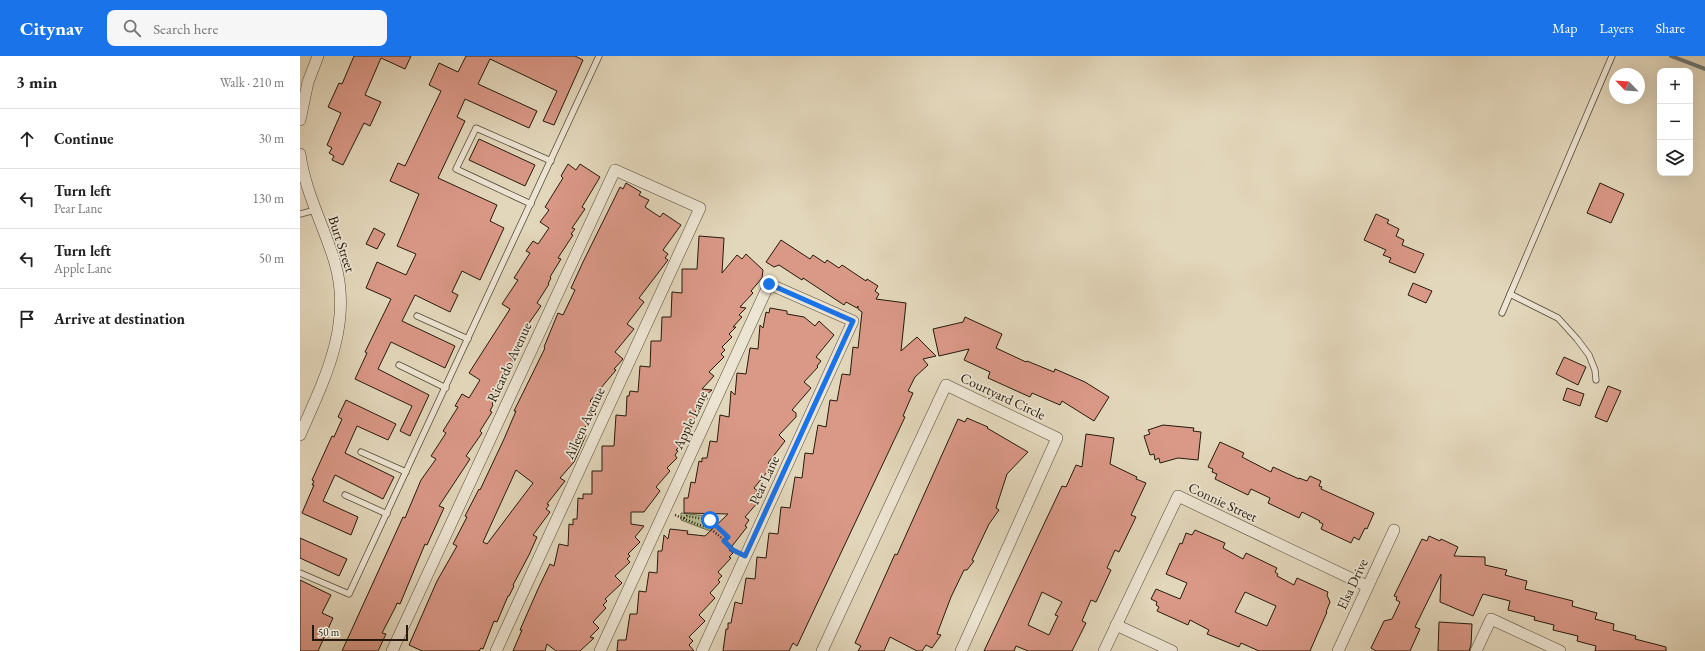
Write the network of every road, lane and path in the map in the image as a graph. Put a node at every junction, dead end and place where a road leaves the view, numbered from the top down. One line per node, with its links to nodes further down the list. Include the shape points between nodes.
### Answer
1 (318, 56): 4 (street, via 308,82)
2 (1612, 56): 11 (lane)
3 (598, 57): 6 (lane)
4 (300, 120)
5 (300, 154): 9 (street, Burt Street)
6 (550, 162): 7 (lane); 7 (lane, via 476,128 456,169)
7 (531, 204): 15 (lane)
8 (700, 208): 30 (street, Ricardo Avenue, via 615,170); 31 (street, Aileen Avenue)
9 (315, 210): 10 (lane); 19 (street, Burt Street, via 335,264 339,324 329,370)
10 (300, 214)
11 (1510, 294): 12 (lane); 17 (lane, via 1558,318 1589,356)
12 (1502, 313)
13 (417, 316): 15 (lane)
14 (853, 321): 26 (street, Pear Lane); 32 (street, Apple Lane, via 769,284)
15 (468, 339): 18 (lane)
16 (399, 365): 18 (lane)
17 (1596, 380)
18 (446, 388): 21 (lane)
19 (300, 435)
20 (361, 452): 21 (lane)
21 (406, 472): 23 (lane)
22 (345, 495): 23 (lane)
23 (387, 514): 27 (lane, via 349,594)
24 (1394, 530): 28 (street, Elsa Drive)
25 (724, 541): 25 (path, via 710,528 682,517 710,520 728,537); 26 (path, via 733,550)
26 (745, 556): 33 (street, Pear Lane)
27 (300, 573)
28 (1367, 586): 29 (street, Connie Street, via 1178,496); 38 (street, Elsa Drive)
29 (1116, 625): 36 (street, Connie Street); 37 (street)
30 (392, 651)
31 (496, 651)
32 (600, 651)
33 (702, 651)
34 (822, 651): 35 (street, Courtyard Circle, via 946,386 1057,438)
35 (961, 651)
36 (1104, 651)
37 (1172, 651)
38 (1338, 651)
39 (1476, 651): 40 (street, via 1491,619)
40 (1560, 651)

